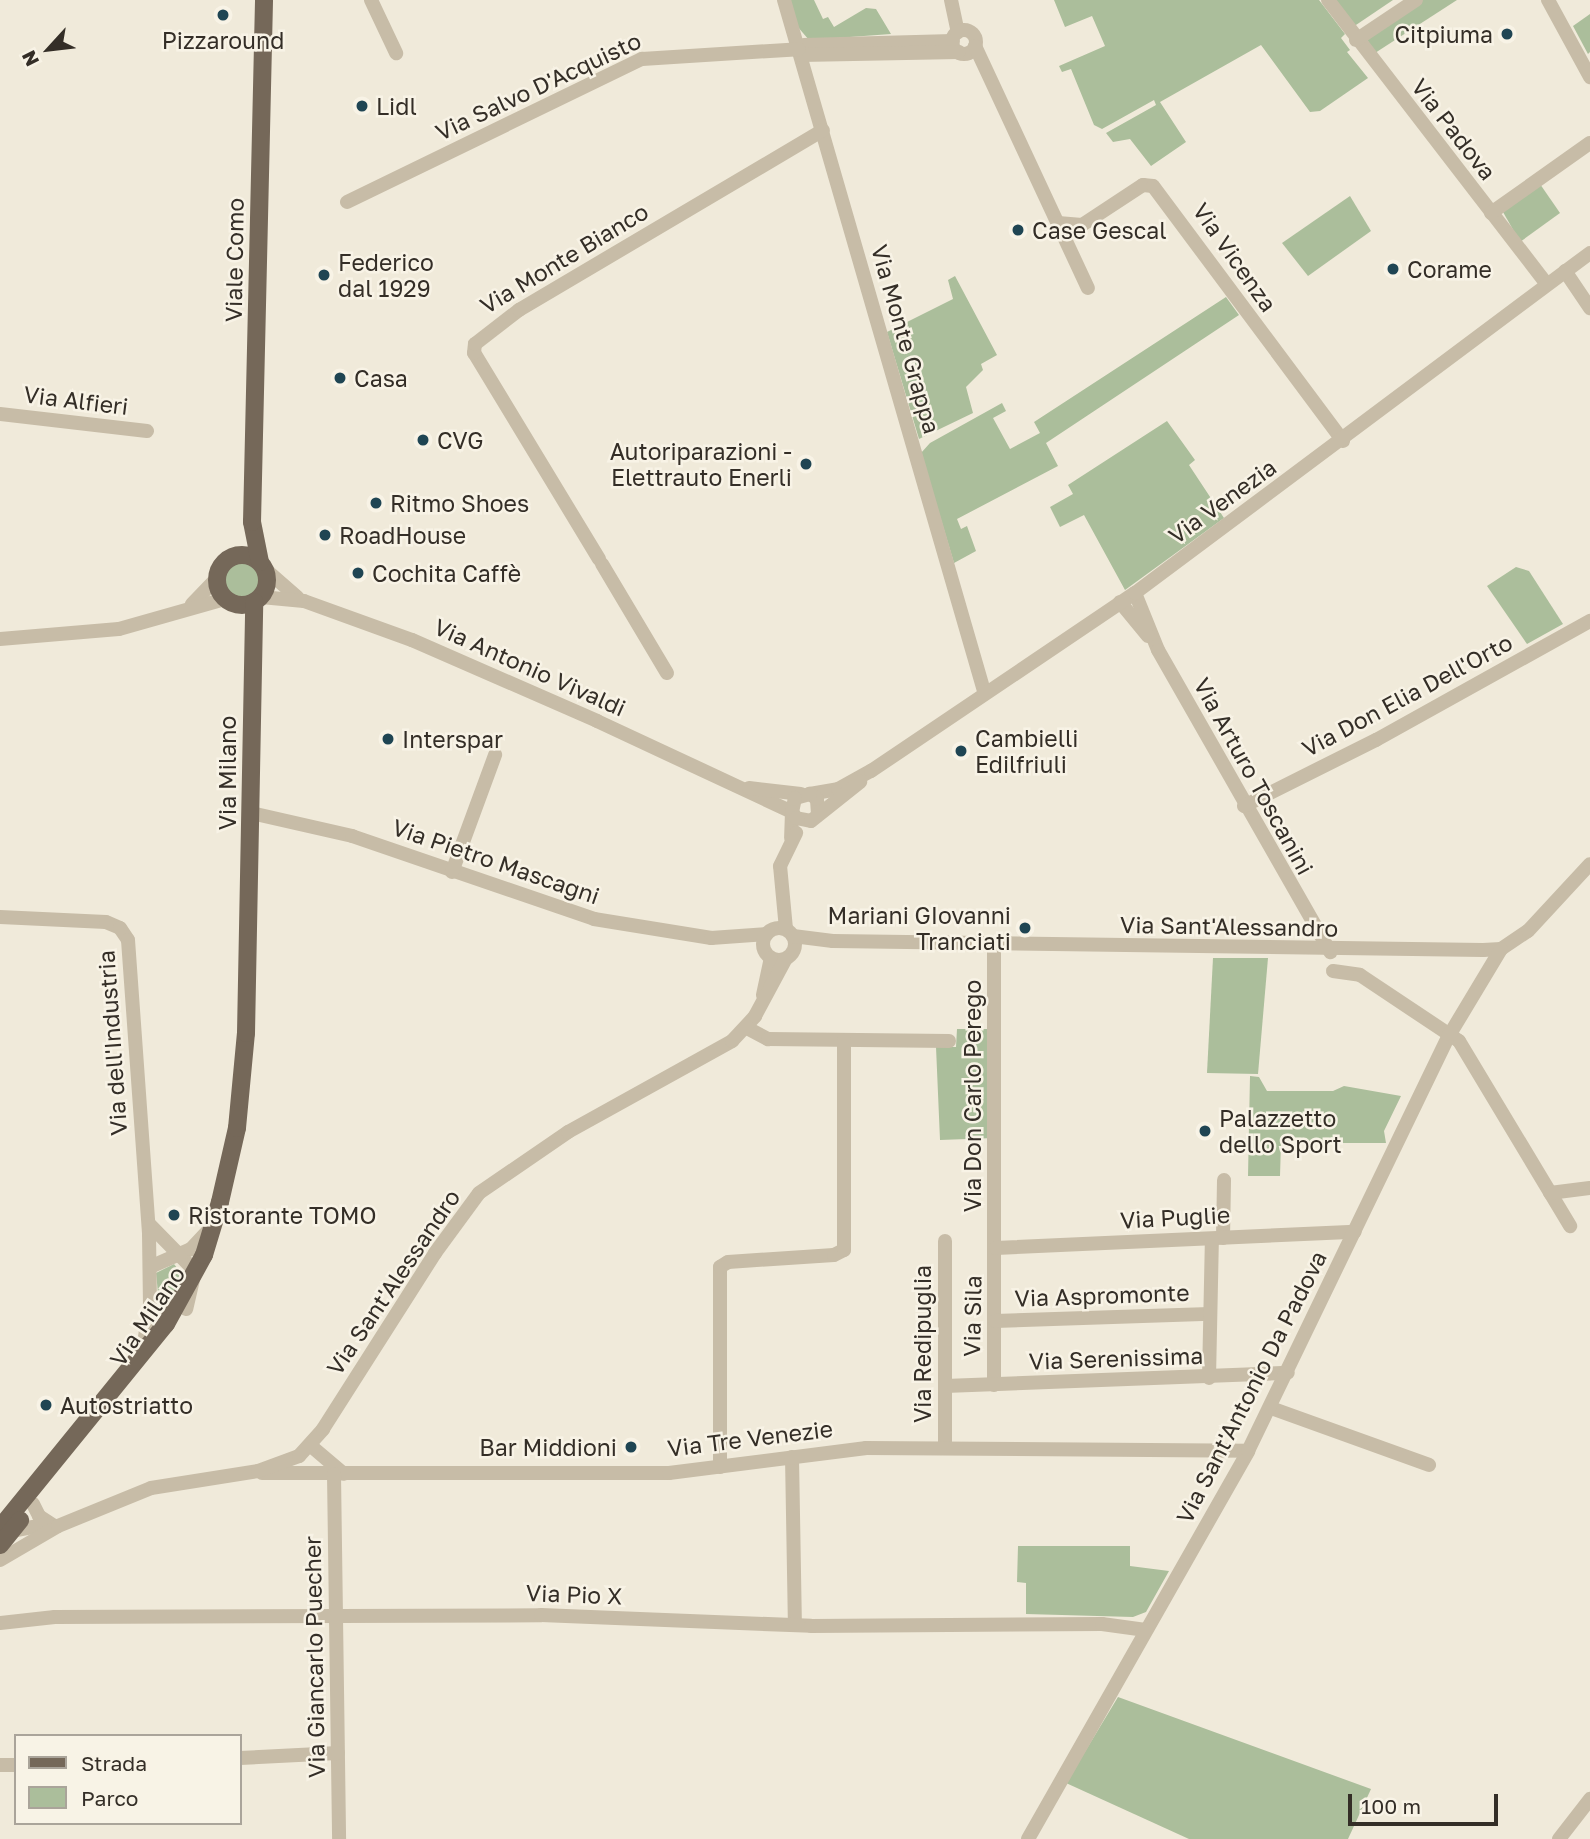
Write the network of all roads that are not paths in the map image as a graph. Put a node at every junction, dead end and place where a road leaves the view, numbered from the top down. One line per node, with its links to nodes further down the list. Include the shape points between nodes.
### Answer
1 (264, 0): 26 (main road, Viale Como)
2 (371, 0): 11 (street)
3 (784, 0): 10 (street, Via Monte Grappa)
4 (951, 0): 9 (street)
5 (1328, 0): 8 (street, Via Padova)
6 (1416, 0): 8 (street)
7 (1548, 0): 12 (street)
8 (1356, 40): 16 (street, Via Padova)
9 (962, 45): 10 (street, Via Salvo D'Acquisto); 17 (street, via 985,70)
10 (799, 50): 13 (street, Via Monte Grappa); 15 (street, Via Salvo D'Acquisto, via 659,54 642,59)
11 (396, 52)
12 (1590, 77)
13 (823, 130): 40 (street, Via Monte Bianco, via 519,310 475,344 474,353); 41 (street, Via Monte Grappa)
14 (1590, 143): 16 (street)
15 (347, 202)
16 (1491, 213): 20 (street, Via Padova)
17 (1058, 223): 21 (street); 25 (street, Via Vicenza, via 1082,225 1143,185 1153,186)
18 (1590, 253): 19 (street, Via Venezia)
19 (1565, 271): 20 (street, Via Venezia); 22 (street)
20 (1547, 284): 25 (street, Via Venezia)
21 (1088, 288)
22 (1590, 308)
23 (0, 414): 24 (street, Via Alfieri)
24 (148, 431)
25 (1343, 441): 30 (street, Via Venezia)
26 (252, 522): 27 (main road); 28 (main road, Viale Como)
27 (231, 557): 28 (main road, via 251,556); 29 (main road)
28 (262, 565): 32 (main road, via 266,588); 33 (street)
29 (217, 578): 31 (main road); 35 (street)
30 (1135, 593): 34 (street, Via Venezia); 39 (street)
31 (225, 599): 32 (main road, via 234,604); 35 (street); 38 (main road)
32 (258, 600): 33 (street); 38 (main road, Via Milano)
33 (304, 601): 44 (street, Via Antonio Vivaldi, via 412,640)
34 (1120, 602): 39 (street); 41 (street, Via Venezia)
35 (191, 605): 37 (street, via 119,629)
36 (1590, 621): 46 (street, Via Don Elia Dell'Orto, via 1364,747)
37 (0, 639)
38 (251, 640): 48 (main road, Via Milano)
39 (1158, 650): 46 (street, Via Arturo Toscanini)
40 (667, 673)
41 (984, 691): 43 (street, Via Venezia)
42 (495, 755): 52 (street)
43 (871, 771): 45 (street, Via Venezia, via 838,789); 49 (street, Via Venezia, via 847,796)
44 (733, 786): 45 (street); 47 (street, Via Antonio Vivaldi)
45 (805, 794): 47 (street); 49 (street, via 820,806)
46 (1244, 806): 54 (street, Via Arturo Toscanini)
47 (792, 812): 49 (street, Via Antonio Vivaldi, via 796,818); 50 (street)
48 (251, 813): 52 (street, Via Pietro Mascagni, via 352,835); 65 (main road, Via Milano)
49 (814, 818): 50 (street, Via Venezia)
50 (791, 838): 55 (street, via 780,866)
51 (1590, 864): 59 (street, via 1541,920)
52 (452, 872): 56 (street, Via Pietro Mascagni, via 594,919)
53 (0, 917): 73 (street, Via dell'Industria, via 100,921 124,932 131,957)
54 (1310, 924): 60 (street, Via Arturo Toscanini); 61 (street, Via Arturo Toscanini)
55 (780, 932): 56 (street, Via Pietro Mascagni); 57 (street, Via Sant'Alessandro); 62 (street); 62 (street)
56 (728, 939): 62 (street, Via Pietro Mascagni)
57 (833, 941): 58 (street, Via Sant'Alessandro); 62 (street, Via Sant'Alessandro)
58 (993, 944): 60 (street, Via Sant'Alessandro); 78 (street, Via Don Carlo Perego)
59 (1501, 949): 61 (street, Via Sant'Alessandro); 66 (street, Via Sant'Antonio Da Padova)
60 (1311, 951): 61 (street, Via Sant'Alessandro)
61 (1330, 952)
62 (778, 955): 64 (street, Via Sant'Alessandro)
63 (1333, 971): 66 (street, via 1360,975)
64 (751, 1022): 67 (street, via 765,1038); 93 (street, Via Sant'Alessandro, via 722,1047 555,1140 479,1193 439,1246)
65 (246, 1033): 72 (main road, Via Milano, via 236,1137); 84 (main road, Via Milano, via 248,1109 238,1181 217,1250)
66 (1450, 1034): 71 (street, via 1464,1047); 75 (street, Via Sant'Antonio Da Padova)
67 (844, 1040): 68 (street); 97 (street, via 845,1247 836,1255 728,1262 720,1267)
68 (949, 1041)
69 (1224, 1180): 76 (street)
70 (1590, 1188): 71 (street)
71 (1550, 1193): 74 (street)
72 (215, 1220): 79 (street, via 198,1244); 81 (main road, Via Milano)
73 (149, 1223): 79 (street); 80 (street)
74 (1570, 1226)
75 (1355, 1232): 76 (street, Via Puglie); 87 (street, Via Sant'Antonio Da Padova)
76 (1218, 1238): 78 (street, Via Puglie); 83 (street)
77 (945, 1241): 89 (street, Via Redipuglia)
78 (996, 1248): 85 (street, Via Sila)
79 (176, 1254): 80 (street); 81 (street)
80 (150, 1267): 82 (street)
81 (195, 1272): 84 (main road, Via Milano); 84 (street)
82 (150, 1304): 84 (street); 86 (street)
83 (1210, 1314): 85 (street, Via Aspromonte); 88 (street)
84 (176, 1318): 86 (main road, Via Milano); 101 (main road, Via Milano)
85 (995, 1321): 90 (street, Via Sila)
86 (142, 1352): 103 (main road, Via Milano)
87 (1288, 1373): 88 (street, Via Serenissima); 91 (street, Via Sant'Antonio Da Padova)
88 (1209, 1378): 90 (street, Via Serenissima)
89 (945, 1385): 90 (street, Via Serenissima); 92 (street, Via Redipuglia)
90 (993, 1385)
91 (1270, 1408): 94 (street, Via Sant'Antonio Da Padova); 96 (street)
92 (945, 1447): 94 (street, Via Tre Venezie); 95 (street, Via Tre Venezie, via 854,1448)
93 (308, 1448): 98 (street, via 288,1462); 99 (street); 100 (street, via 305,1464)
94 (1248, 1451): 108 (street, Via Sant'Antonio Da Padova)
95 (792, 1457): 97 (street, Via Tre Venezie); 107 (street)
96 (1429, 1465)
97 (720, 1467): 99 (street, Via Tre Venezie, via 669,1473)
98 (258, 1471): 100 (street, Via Tre Venezie); 102 (street, via 167,1483)
99 (339, 1474): 100 (street, Via Tre Venezie); 105 (street, Via Giancarlo Puecher)
100 (316, 1475)
101 (33, 1504): 102 (street); 103 (main road, Via Milano)
102 (54, 1525): 103 (street); 104 (street)
103 (3, 1535)
104 (0, 1560)
105 (336, 1616): 106 (street, Via Pio X, via 55,1617); 107 (street, Via Pio X, via 541,1615); 109 (street, Via Giancarlo Puecher)
106 (0, 1623)
107 (795, 1625): 108 (street, Via Pio X, via 1102,1624)
108 (1146, 1630): 113 (street, Via Sant'Antonio Da Padova)
109 (338, 1753): 110 (street); 112 (street, Via Giancarlo Puecher)
110 (242, 1758)
111 (1590, 1799): 114 (street)
112 (339, 1839)
113 (1028, 1839)
114 (1559, 1839)

